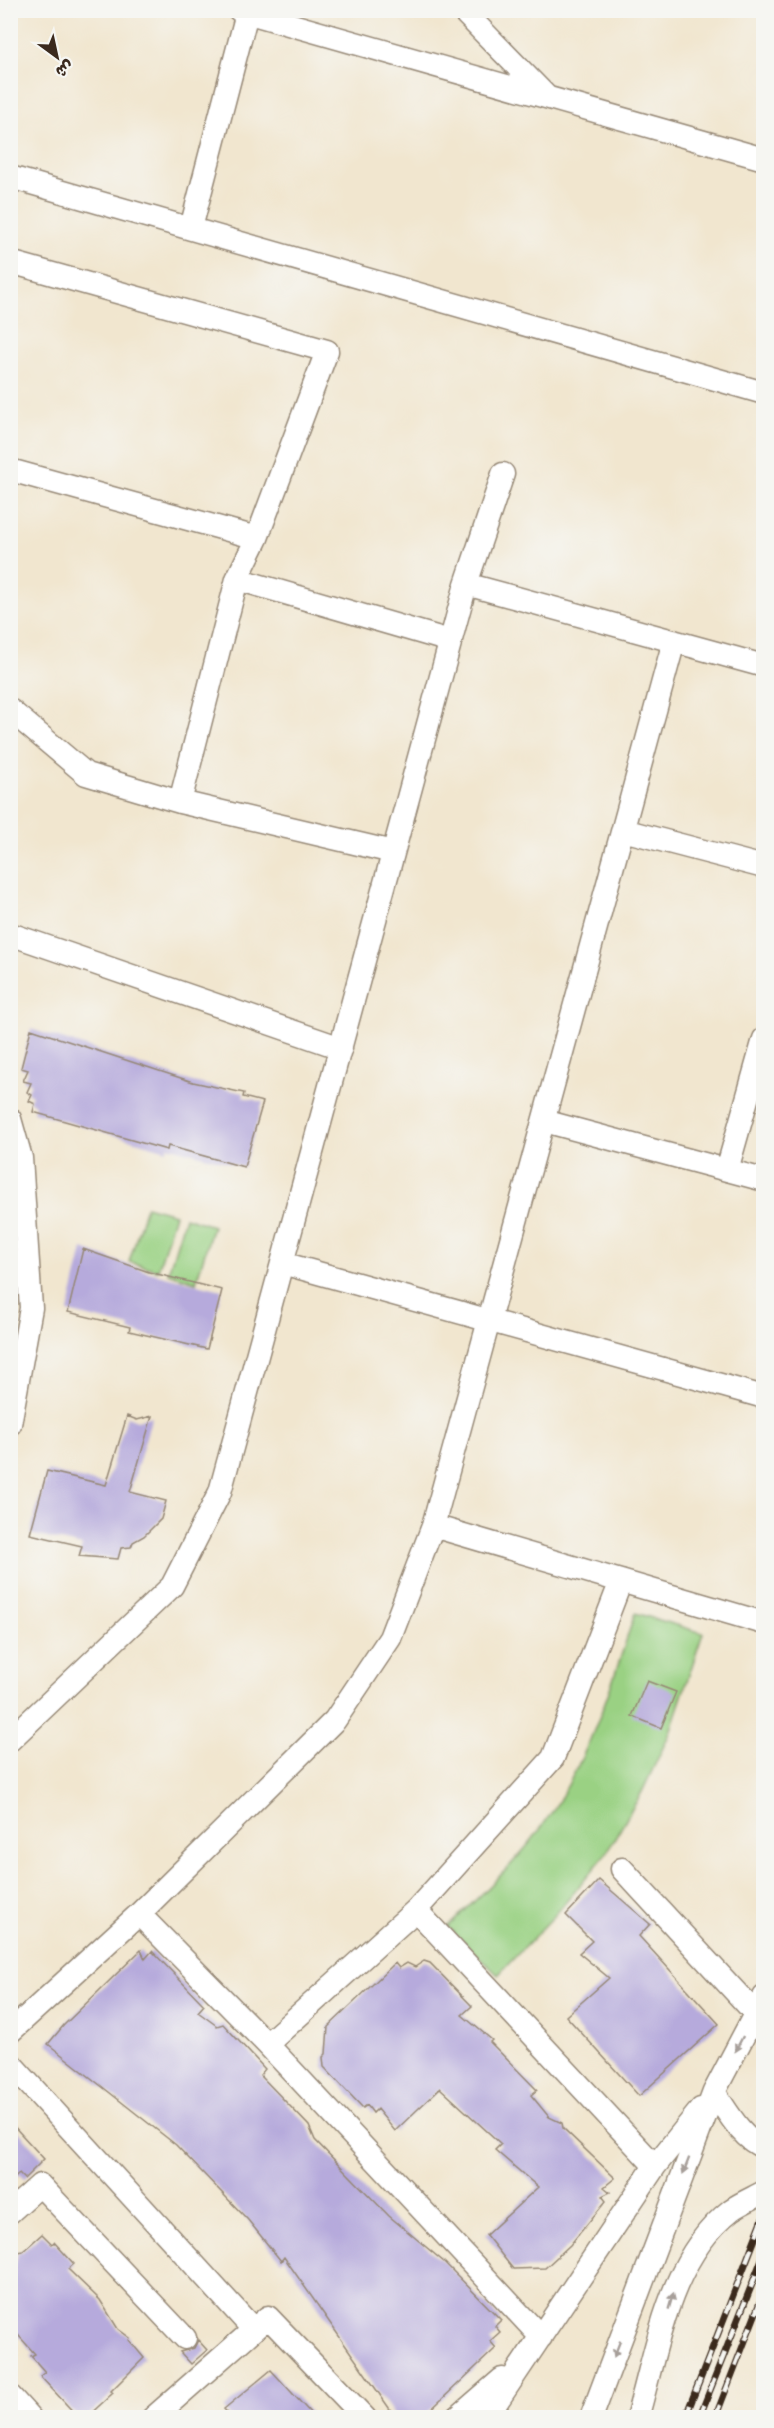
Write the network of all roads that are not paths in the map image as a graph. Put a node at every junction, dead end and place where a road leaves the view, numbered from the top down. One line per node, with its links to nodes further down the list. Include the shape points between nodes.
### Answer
1 (462, 10): 3 (street)
2 (243, 12): 3 (street); 6 (street)
3 (548, 98): 4 (street)
4 (764, 159)
5 (10, 177): 6 (street)
6 (191, 228): 8 (street)
7 (10, 262): 11 (street, via 327,351)
8 (764, 393)
9 (10, 470): 11 (street)
10 (503, 474): 13 (street)
11 (256, 538): 12 (street)
12 (237, 579): 14 (street); 18 (street)
13 (466, 584): 14 (street); 15 (street)
14 (450, 641): 20 (street)
15 (674, 641): 16 (street); 19 (street)
16 (764, 666)
17 (10, 710): 18 (street, via 86,774)
18 (180, 802): 20 (street)
19 (623, 830): 21 (street); 26 (street)
20 (393, 852): 24 (street)
21 (764, 867)
22 (10, 934): 24 (street)
23 (764, 1039): 27 (street)
24 (341, 1048): 29 (street)
25 (10, 1119): 32 (street, via 21,1158 31,1308)
26 (544, 1121): 27 (street); 30 (street)
27 (727, 1170): 28 (street)
28 (764, 1180)
29 (282, 1263): 30 (street); 36 (street, via 220,1492 172,1586)
30 (489, 1320): 31 (street); 33 (street)
31 (764, 1397)
32 (10, 1425)
33 (434, 1526): 34 (street); 39 (street, via 390,1638 335,1720)
34 (621, 1581): 35 (street); 38 (street, via 553,1758)
35 (764, 1623)
36 (10, 1740)
37 (622, 1869): 40 (street)
38 (416, 1910): 42 (street); 46 (street)
39 (139, 1914): 41 (street); 42 (street)
40 (759, 2005): 44 (street, one-way to 44)
41 (10, 2032)
42 (267, 2044): 50 (street)
43 (10, 2063): 49 (street)
44 (714, 2092): 45 (street, via 733,2120); 46 (street); 59 (street, one-way to 59)
45 (764, 2146)
46 (655, 2166): 50 (street)
47 (764, 2192): 60 (street, one-way to 47, via 676,2282 701,2240 732,2210)
48 (11, 2211): 51 (street, via 40,2185)
49 (253, 2329): 55 (street); 56 (street, via 268,2317)
50 (541, 2337): 52 (street)
51 (185, 2338)
52 (526, 2359): 57 (street); 58 (street)
53 (10, 2396): 54 (street)
54 (30, 2418)
55 (153, 2418)
56 (365, 2418)
57 (457, 2418)
58 (486, 2418)
59 (591, 2418)
60 (637, 2418)

